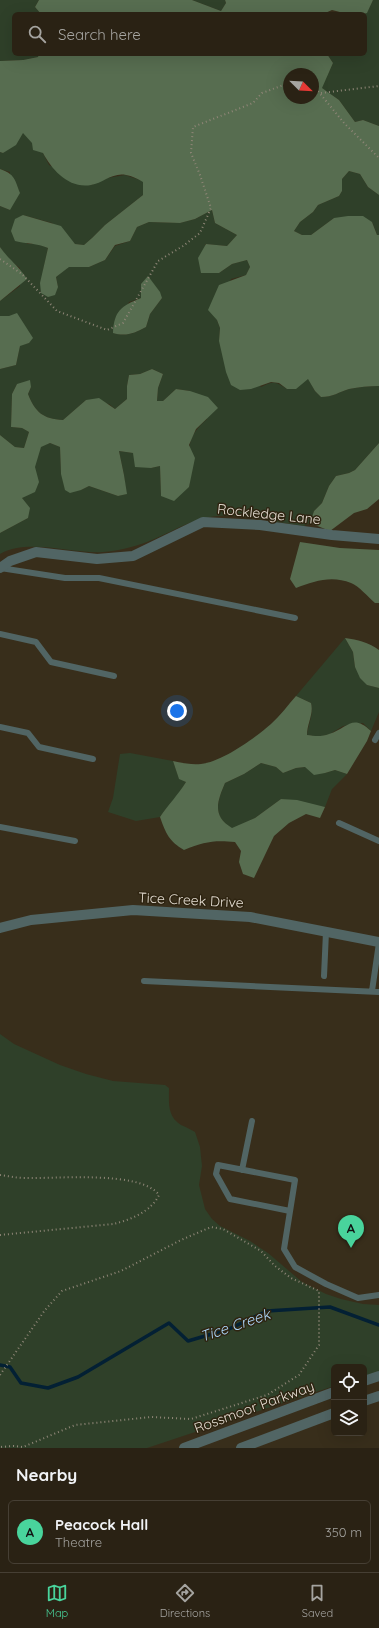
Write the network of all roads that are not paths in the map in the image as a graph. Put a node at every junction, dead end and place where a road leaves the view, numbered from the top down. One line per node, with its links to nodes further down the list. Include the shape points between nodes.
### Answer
1 (379, 539): 2 (street, Rockledge Lane, via 260,525 203,522 133,556 97,559 36,552 10,561)
2 (0, 568): 3 (lane, via 65,578 99,578)
3 (296, 618)
4 (0, 634): 5 (lane, via 36,642 51,662)
5 (114, 676)
6 (0, 727): 9 (lane, via 28,733 39,747)
7 (379, 733): 8 (lane)
8 (375, 740)
9 (93, 759)
10 (339, 823): 13 (lane)
11 (0, 827): 12 (lane)
12 (75, 841)
13 (379, 841)
14 (0, 928): 15 (street, Tice Creek Drive, via 31,920 133,910 250,917)
15 (326, 932): 16 (street, Tice Creek Drive); 17 (lane)
16 (379, 942): 19 (lane)
17 (324, 976)
18 (144, 981): 19 (lane)
19 (376, 992)
20 (252, 1121): 21 (lane)
21 (242, 1170): 22 (lane, via 295,1180); 22 (lane, via 218,1165 216,1174 230,1198)
22 (290, 1211): 23 (lane, via 284,1249 295,1267 358,1298)
23 (379, 1295)
24 (379, 1376): 25 (street)
25 (367, 1380)
26 (331, 1393): 30 (street, Rossmoor Parkway)
27 (379, 1396): 28 (street)
28 (367, 1401)
29 (331, 1414): 31 (street)
30 (184, 1448)
31 (241, 1448)

